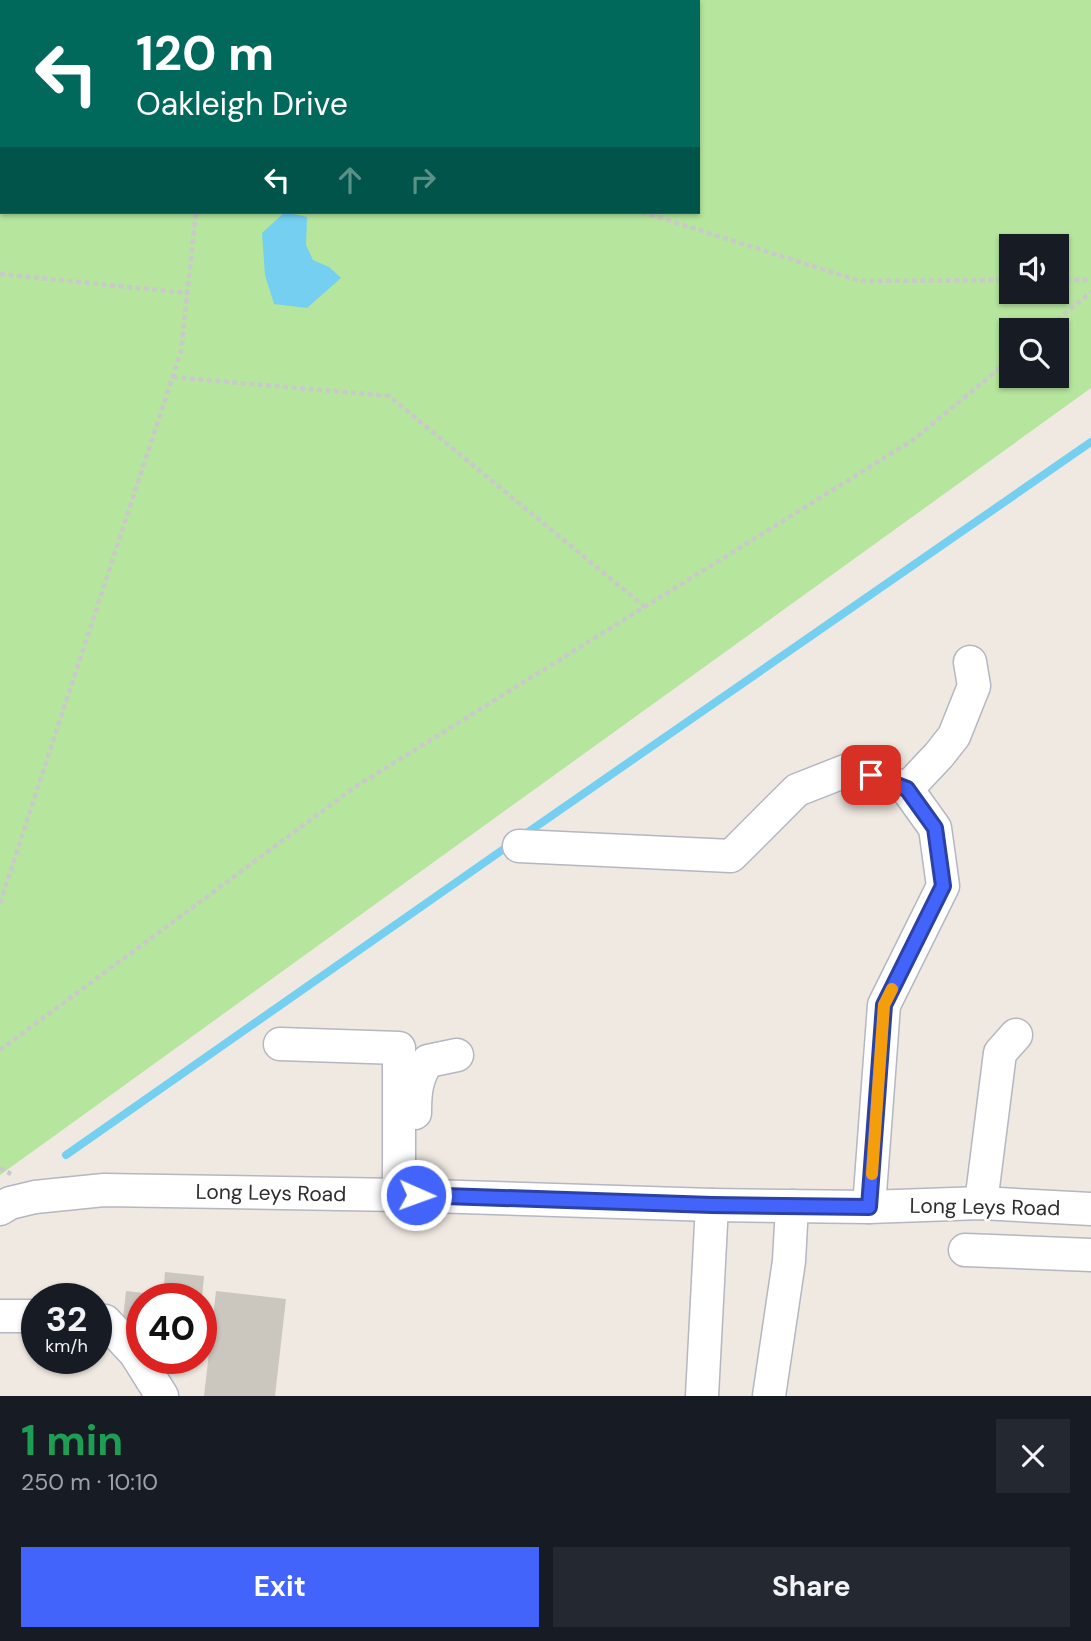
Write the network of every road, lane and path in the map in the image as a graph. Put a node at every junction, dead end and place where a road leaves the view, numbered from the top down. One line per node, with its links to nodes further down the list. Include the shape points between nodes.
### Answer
1 (196, 214): 8 (path)
2 (648, 214): 4 (path, via 860,281)
3 (0, 274): 8 (path)
4 (999, 280)
5 (1069, 280): 6 (path)
6 (1091, 280)
7 (1091, 292): 9 (path)
8 (187, 293): 11 (path, via 181,351)
9 (1060, 318)
10 (999, 369): 12 (path, via 913,440)
11 (173, 376): 12 (path, via 389,396); 16 (path)
12 (645, 607): 19 (path, via 355,788)
13 (970, 662): 14 (street, via 974,687 954,736)
14 (907, 789): 15 (street, via 853,768 797,790 732,856); 25 (street, via 935,828 943,886 884,1005)
15 (519, 846)
16 (0, 903)
17 (1016, 1035): 22 (street, via 1000,1053)
18 (280, 1044): 21 (street, via 399,1048)
19 (0, 1050)
20 (457, 1055): 21 (street, via 428,1061 420,1073)
21 (407, 1195): 23 (street, Long Leys Road); 26 (street, Long Leys Road, via 104,1190 35,1197)
22 (981, 1203): 25 (street, Long Leys Road); 27 (street, Long Leys Road)
23 (712, 1205): 24 (street, Long Leys Road); 34 (street)
24 (792, 1206): 25 (street, Long Leys Road); 35 (street, via 789,1261)
25 (869, 1207)
26 (0, 1209)
27 (1091, 1209)
28 (965, 1250): 29 (street)
29 (1091, 1255)
30 (0, 1316): 31 (street)
31 (21, 1316)
32 (112, 1328): 33 (street, via 135,1353)
33 (162, 1396)
34 (702, 1396)
35 (769, 1396)

